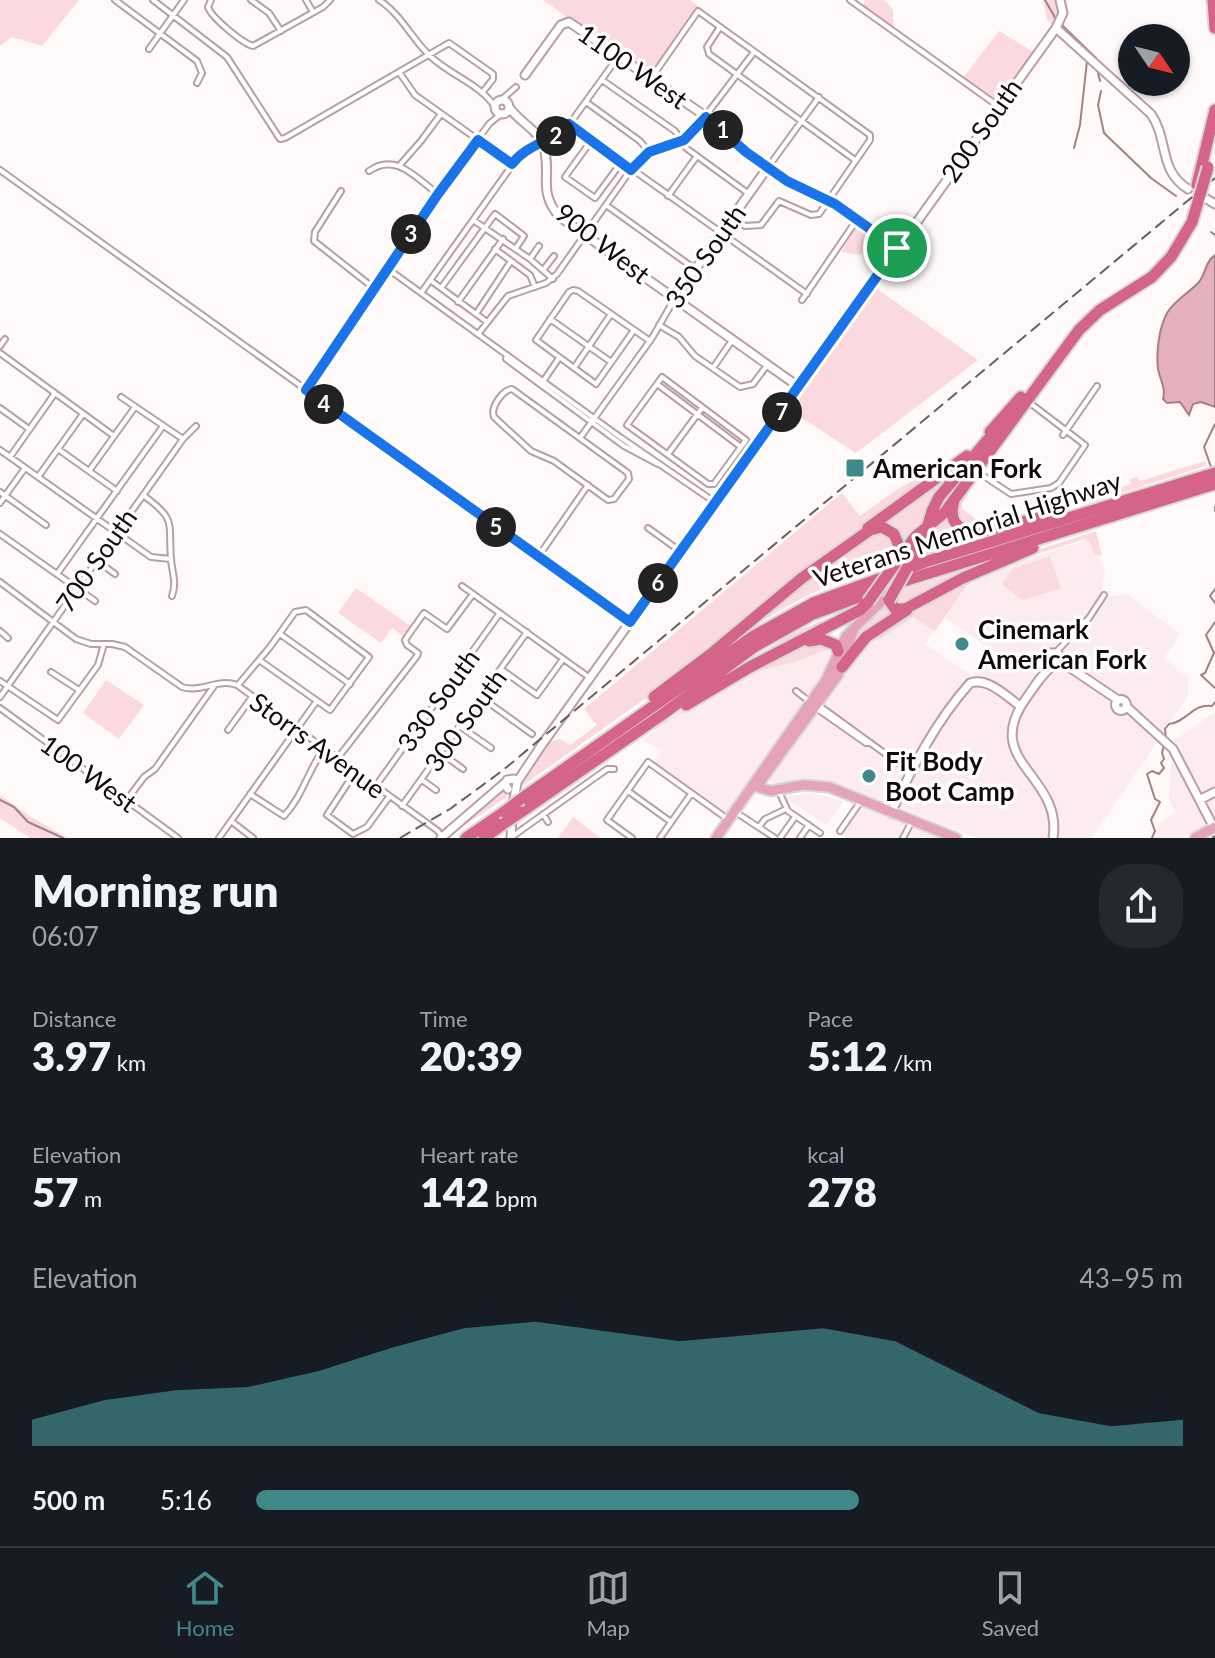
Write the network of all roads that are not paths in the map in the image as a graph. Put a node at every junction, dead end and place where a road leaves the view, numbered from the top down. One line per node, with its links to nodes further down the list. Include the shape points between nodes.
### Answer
1 (115, 0): 18 (street)
2 (153, 0): 13 (street)
3 (184, 0): 13 (street)
4 (211, 0): 17 (street, via 208,10 251,46)
5 (251, 0): 17 (street)
6 (306, 0): 12 (street)
7 (330, 0): 12 (street)
8 (379, 0): 21 (street)
9 (850, 0): 33 (street)
10 (1060, 0): 14 (street, via 1064,10)
11 (1213, 0): 16 (highway)
12 (313, 12): 17 (street)
13 (173, 15): 18 (street); 23 (street, via 227,57 281,139)
14 (1058, 24): 33 (street, 200 South); 56 (street, via 1151,114 1170,172)
15 (720, 27): 20 (street); 25 (street, via 706,50); 27 (street, via 698,11)
16 (1215, 28)
17 (281, 31)
18 (160, 33): 19 (street); 28 (street, via 197,61 205,73)
19 (149, 49)
20 (754, 51): 25 (street); 31 (street)
21 (429, 54): 23 (street); 30 (street); 30 (street, via 452,43 493,75)
22 (618, 57): 24 (street, 1100 West, via 565,22); 26 (street); 27 (street, 1100 West)
23 (399, 72): 36 (street, via 410,91)
24 (525, 75)
25 (737, 75): 37 (street); 38 (street)
26 (602, 80): 32 (street); 42 (street, via 675,131)
27 (650, 80): 37 (street, 1100 West)
28 (197, 83)
29 (516, 87): 34 (street)
30 (484, 94): 34 (street)
31 (819, 97): 38 (street, 350 South); 47 (street, via 870,135)
32 (586, 102): 39 (street); 45 (street)
33 (998, 106): 74 (street, 200 South)
34 (502, 107): 40 (street); 44 (street, via 533,129)
35 (1215, 110): 48 (highway)
36 (441, 114): 40 (street); 51 (street)
37 (706, 117): 42 (street); 52 (street, 1100 West)
38 (801, 122): 47 (street); 52 (street, 350 South)
39 (569, 124): 41 (street); 44 (street)
40 (478, 140): 50 (street); 58 (street)
41 (591, 141): 49 (street); 49 (street, via 565,177 595,198)
42 (681, 141): 45 (street); 46 (street)
43 (1215, 141): 48 (highway)
44 (542, 143): 50 (street); 69 (street, 900 West, via 549,202 560,217)
45 (649, 152): 54 (street)
46 (697, 156): 59 (street); 60 (street)
47 (855, 160): 61 (street)
48 (1206, 161): 62 (highway, bridge); 64 (highway)
49 (621, 163): 54 (street)
50 (512, 164): 67 (street)
51 (399, 166): 55 (street, via 384,163); 58 (street)
52 (768, 167): 59 (street, 350 South); 61 (street, 1100 West)
53 (0, 170): 114 (street)
54 (631, 170): 60 (street); 63 (street)
55 (369, 171)
56 (1188, 189)
57 (341, 191): 86 (street, via 313,239)
58 (438, 194): 79 (street)
59 (749, 194): 65 (street, 350 South)
60 (668, 196): 70 (street)
61 (828, 199): 65 (street, via 815,215 779,201 761,225 743,226); 66 (street, 1100 West)
62 (1208, 199): 64 (highway)
63 (606, 205): 69 (street); 81 (street)
64 (1192, 213): 117 (highway, via 1171,257 1152,277 1089,319)
65 (732, 218): 70 (street, 350 South)
66 (858, 219): 74 (street, 1100 West); 88 (street)
67 (473, 220): 68 (street); 83 (street)
68 (485, 228): 71 (street); 73 (street, via 495,214 524,236); 85 (street)
69 (586, 234): 82 (street); 89 (street, 900 West)
70 (720, 234): 81 (street, 350 South); 88 (street)
71 (503, 239): 73 (street); 75 (street)
72 (539, 246): 77 (street)
73 (516, 248): 77 (street)
74 (897, 248): 113 (street, 200 South)
75 (495, 249): 78 (street); 91 (street)
76 (554, 256): 80 (street)
77 (530, 259): 80 (street)
78 (511, 261): 84 (street, via 530,275); 92 (street)
79 (388, 269): 86 (street); 87 (street)
80 (544, 269): 82 (street)
81 (695, 269): 89 (street, 350 South)
82 (553, 279): 84 (street)
83 (430, 280): 85 (street); 87 (street)
84 (535, 287): 95 (street, via 508,296)
85 (441, 288): 91 (street)
86 (375, 289): 114 (street)
87 (421, 293): 98 (street)
88 (807, 294): 90 (street)
89 (675, 298): 96 (street, 350 South); 100 (street, 900 West)
90 (802, 300)
91 (458, 302): 92 (street)
92 (476, 314): 95 (street)
93 (611, 314): 94 (street, via 572,290); 97 (street); 103 (street)
94 (550, 319): 103 (street); 105 (street, via 537,341)
95 (487, 322): 98 (street)
96 (659, 325): 101 (street, 350 South); 109 (street)
97 (634, 330): 101 (street); 106 (street)
98 (479, 333): 110 (street)
99 (5, 339): 102 (street)
100 (733, 339): 107 (street, 900 West); 109 (street)
101 (650, 341): 123 (street, 350 South)
102 (0, 346)
103 (589, 347): 106 (street); 108 (street)
104 (0, 353): 115 (street)
105 (559, 358): 108 (street); 110 (street)
106 (611, 362): 108 (street, via 596,384)
107 (768, 364): 109 (street, via 745,387); 113 (street, 900 West)
108 (574, 368)
109 (713, 368)
110 (542, 383): 123 (street)
111 (657, 384): 120 (street, via 662,377); 122 (street); 134 (street, via 627,425)
112 (1097, 386): 127 (street)
113 (799, 387): 140 (street, 200 South)
114 (306, 390): 163 (street)
115 (55, 393): 121 (street); 126 (street)
116 (121, 397): 118 (street)
117 (1024, 399): 127 (street); 138 (highway); 156 (highway, via 939,497); 160 (highway, via 970,454)
118 (135, 407): 124 (street); 128 (street)
119 (0, 408): 126 (street)
120 (702, 408): 122 (street); 131 (street, via 746,440)
121 (83, 414): 128 (street); 132 (street)
122 (697, 415): 131 (street); 134 (street)
123 (593, 420): 129 (street, 350 South); 150 (street)
124 (163, 426): 130 (street); 145 (street)
125 (196, 426): 130 (street, 700 South)
126 (29, 429): 135 (street)
127 (1064, 433): 138 (street, via 1085,445 1053,487 1011,494)
128 (114, 436): 139 (street)
129 (580, 438): 144 (street, via 630,477 612,501); 144 (street, via 512,389 492,410 517,440)
130 (183, 439): 147 (street, 700 South)
131 (741, 447): 136 (street)
132 (58, 449): 139 (street); 142 (street)
133 (0, 450): 135 (street)
134 (668, 455): 136 (street, via 708,484)
135 (9, 457): 137 (street)
136 (728, 466): 140 (street)
137 (25, 468): 142 (street); 146 (street)
138 (975, 470): 148 (highway)
139 (89, 471): 145 (street)
140 (738, 473): 150 (street, 200 South)
141 (1215, 473): 152 (highway, Veterans Memorial Highway)
142 (38, 477): 153 (street)
143 (1215, 484): 151 (highway, Veterans Memorial Highway)
144 (588, 485): 163 (street)
145 (117, 491): 153 (street)
146 (3, 494): 149 (street); 155 (street)
147 (143, 495): 158 (street, 700 South); 165 (street, via 169,521)
148 (956, 496): 154 (highway, via 952,514 961,529); 156 (highway)
149 (0, 503)
150 (716, 503): 161 (street, 200 South)
151 (1137, 509): 177 (highway, via 1000,561); 211 (highway, Veterans Memorial Highway, via 834,605 754,647)
152 (1089, 510): 154 (highway); 212 (highway, Veterans Memorial Highway, via 822,599 760,631)
153 (97, 519): 158 (street); 167 (street)
154 (1013, 524): 162 (highway, via 929,544)
155 (46, 525)
156 (928, 527): 162 (highway); 164 (highway)
157 (648, 528): 161 (street)
158 (116, 532): 165 (street, via 153,558); 166 (street, 700 South)
159 (0, 534): 167 (street)
160 (849, 544): 164 (highway, via 872,529 886,528 898,541); 212 (highway, via 657,694)
161 (680, 551): 181 (street, 200 South)
162 (918, 552): 173 (highway, bridge)
163 (538, 557): 181 (street)
164 (897, 558): 173 (highway, bridge)
165 (171, 559): 175 (street)
166 (96, 560): 168 (street); 171 (street, 700 South)
167 (57, 574): 171 (street)
168 (115, 574)
169 (0, 582): 180 (street, Storrs Avenue)
170 (462, 586): 172 (street)
171 (76, 588): 176 (street); 180 (street, 700 South)
172 (473, 594): 179 (street); 220 (street, via 447,629 424,613 405,642 418,653)
173 (884, 595): 177 (highway, via 899,610); 178 (highway, bridge); 182 (main road)
174 (1104, 595): 191 (street)
175 (172, 596)
176 (95, 601)
177 (921, 601): 193 (highway, via 866,637)
178 (866, 605): 182 (main road); 190 (highway)
179 (500, 613): 184 (street); 228 (street, 330 South)
180 (53, 622): 187 (street, Storrs Avenue, via 79,641); 201 (street, 700 South)
181 (630, 622): 196 (street, 200 South)
182 (856, 625): 188 (main road); 193 (main road)
183 (0, 631): 186 (street)
184 (527, 632): 189 (street); 194 (street, 300 South)
185 (280, 634): 192 (street); 199 (street); 199 (street, via 295,612 306,610 369,657)
186 (8, 638)
187 (104, 644): 198 (street, Storrs Avenue, via 125,647 186,689); 202 (street, via 100,661)
188 (838, 651): 190 (highway, via 834,644 817,639); 208 (main road)
189 (563, 659): 194 (street, via 537,695); 196 (street)
190 (764, 659): 211 (highway)
191 (1056, 659): 209 (street); 238 (street, via 1173,749)
192 (259, 660): 200 (street); 207 (street)
193 (842, 667): 208 (main road)
194 (502, 670): 206 (street, 300 South)
195 (51, 672): 202 (street)
196 (590, 678): 230 (street, 200 South)
197 (0, 681): 201 (street)
198 (215, 684): 200 (street, Storrs Avenue); 239 (street)
199 (350, 684): 207 (street, via 330,710)
200 (237, 685): 205 (street, Storrs Avenue)
201 (8, 686): 202 (street, via 58,720); 204 (street, 700 South)
202 (79, 690)
203 (796, 691): 208 (street)
204 (0, 697)
205 (252, 697): 214 (street); 215 (street, Storrs Avenue)
206 (482, 698): 213 (street, 300 South); 216 (street)
207 (316, 702): 215 (street)
208 (814, 705): 221 (main road); 224 (street); 227 (main road)
209 (1020, 706): 224 (street, via 986,683 967,686); 272 (street, via 1012,725 1012,745 1043,790)
210 (0, 708): 239 (street, 100 West)
211 (663, 714): 230 (highway, Veterans Memorial Highway)
212 (632, 721): 230 (highway, Veterans Memorial Highway)
213 (461, 727): 217 (street); 219 (street, 300 South)
214 (228, 730)
215 (296, 730): 218 (street, Storrs Avenue); 235 (street)
216 (532, 734)
217 (491, 748)
218 (323, 750): 220 (street, Storrs Avenue); 235 (street, via 284,816)
219 (441, 753): 222 (street); 226 (street, 300 South)
220 (337, 759): 225 (street, Storrs Avenue)
221 (778, 760): 227 (main road); 232 (main road, via 767,782)
222 (463, 769)
223 (614, 769): 244 (street)
224 (909, 771): 243 (street)
225 (355, 772): 228 (street, Storrs Avenue); 237 (street, via 327,815 353,834 367,827)
226 (422, 780): 229 (street); 241 (street, 300 South)
227 (753, 786): 232 (main road, via 764,795); 245 (main road)
228 (375, 787): 237 (street, Storrs Avenue)
229 (436, 790)
230 (513, 791): 247 (highway, Veterans Memorial Highway, bridge); 258 (street, via 500,789 489,795); 264 (street)
231 (627, 791): 236 (street, via 648,762); 252 (street); 265 (street, via 607,820)
232 (781, 792): 233 (main road); 233 (main road, via 803,785); 242 (street)
233 (835, 792): 240 (main road)
234 (1215, 792): 238 (street)
235 (250, 794): 249 (street)
236 (692, 794): 245 (street); 252 (street)
237 (389, 797): 241 (street, Storrs Avenue)
238 (1201, 799): 248 (street); 255 (street)
239 (126, 801): 259 (street, 100 West)
240 (861, 801): 243 (main road); 257 (street)
241 (402, 806): 258 (street, Storrs Avenue)
242 (786, 809): 246 (street); 254 (street)
243 (891, 813): 250 (main road)
244 (543, 814): 251 (street); 264 (street)
245 (732, 816): 254 (street); 267 (main road)
246 (795, 816): 253 (street); 268 (street)
247 (503, 818): 262 (highway, Veterans Memorial Highway); 263 (highway, Veterans Memorial Highway)
248 (1215, 819)
249 (231, 821): 260 (street); 261 (street)
250 (912, 821): 270 (street); 271 (main road)
251 (548, 822)
252 (671, 822): 266 (street)
253 (809, 825): 256 (street); 269 (street)
254 (759, 827): 268 (street)
255 (1214, 827): 273 (main road)
256 (820, 833)
257 (838, 834)
258 (441, 836)
259 (178, 838)
260 (219, 838)
261 (253, 838)
262 (466, 838)
263 (484, 838)
264 (511, 838)
265 (632, 838)
266 (660, 838)
267 (716, 838)
268 (778, 838)
269 (800, 838)
270 (903, 838)
271 (956, 838)
272 (1053, 838)
273 (1195, 838)

